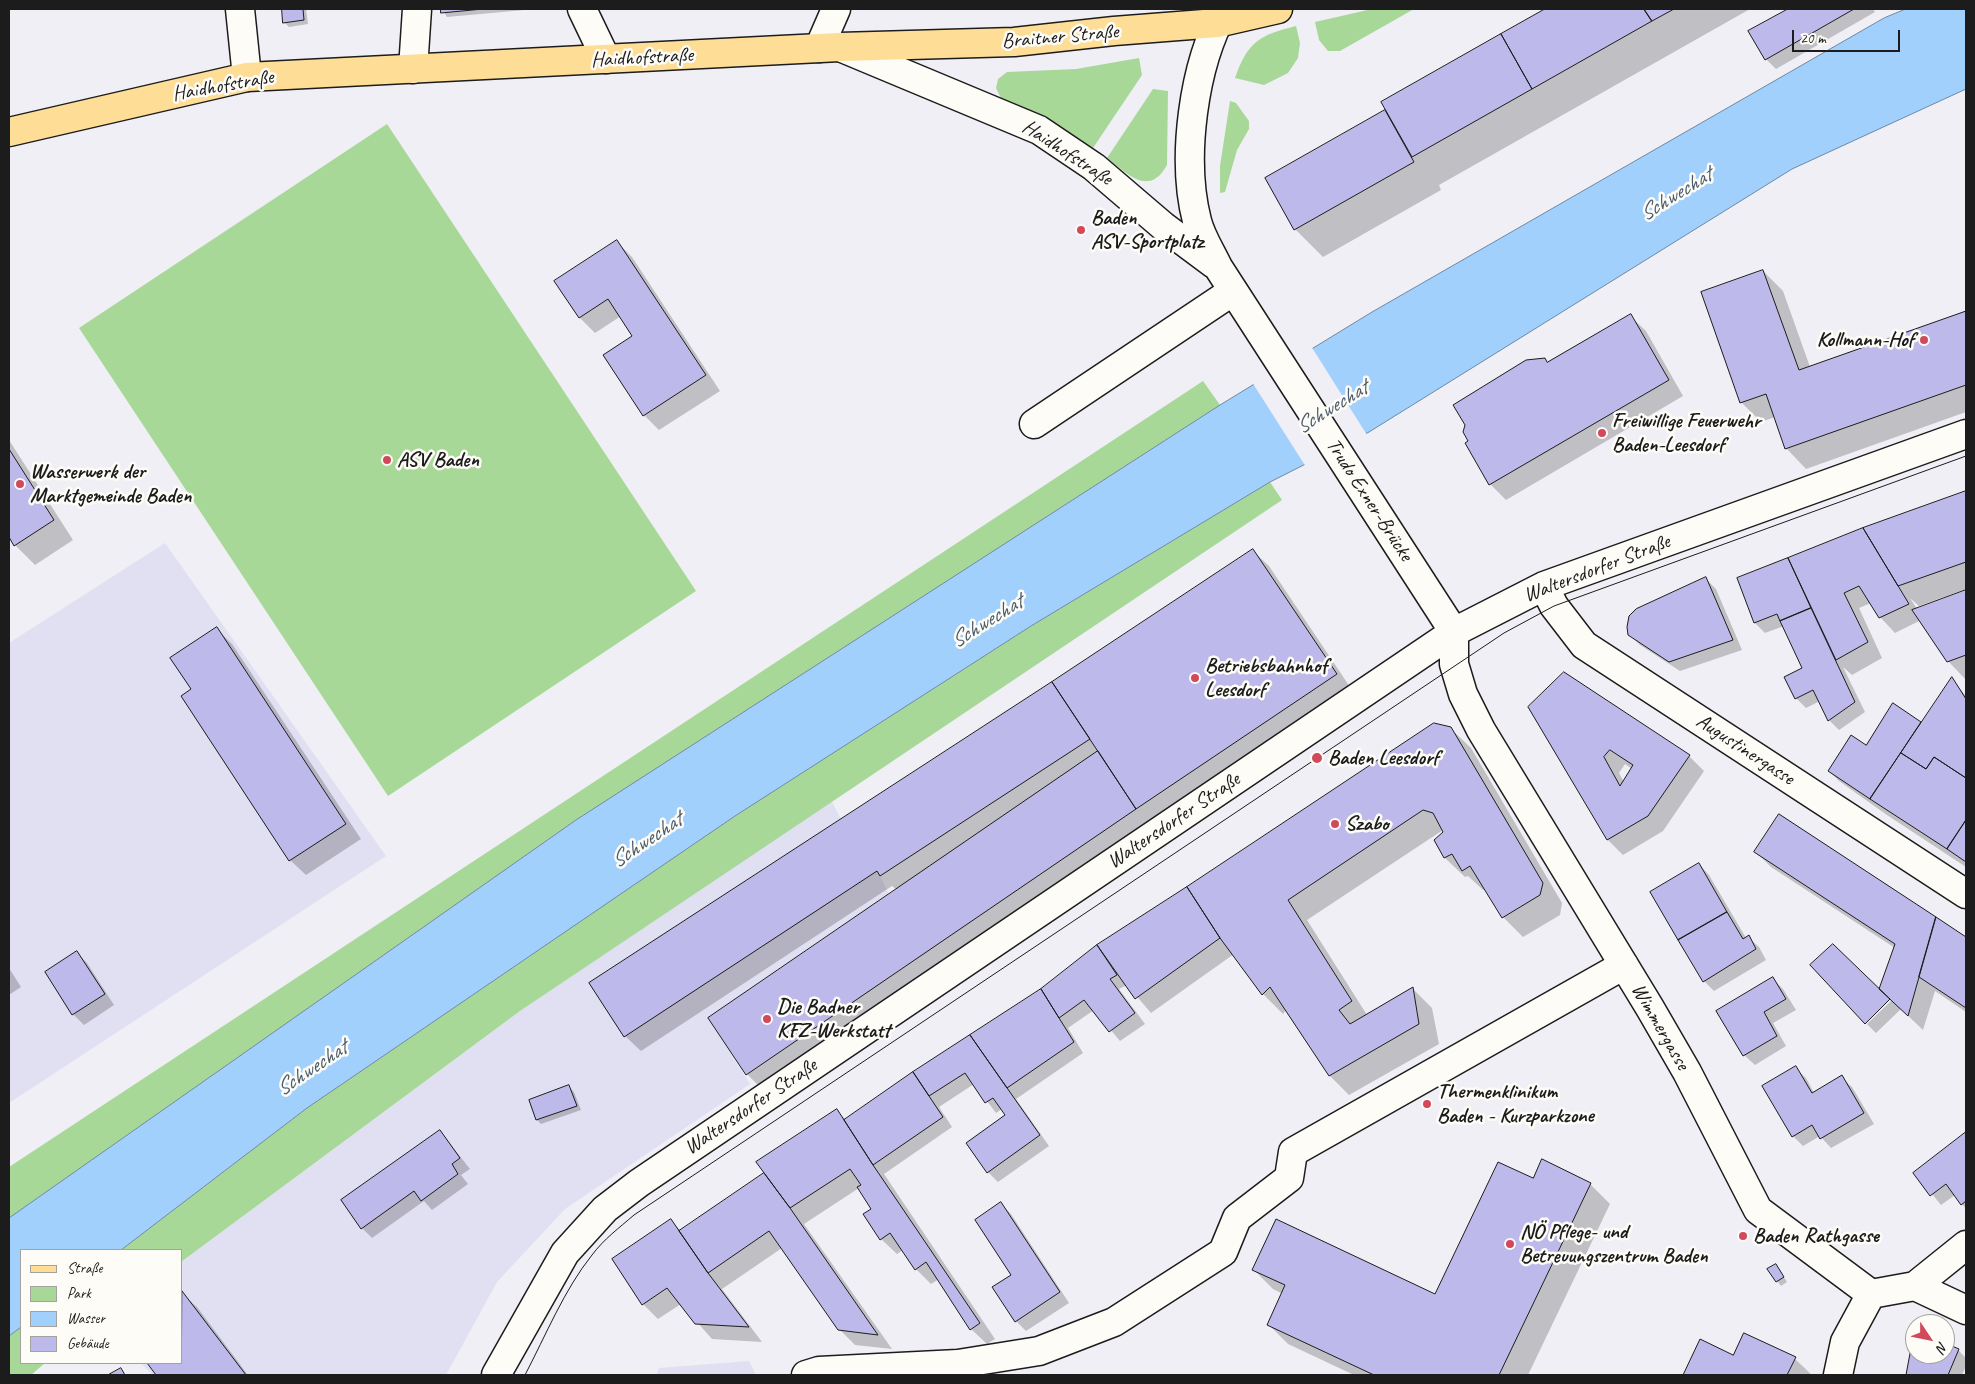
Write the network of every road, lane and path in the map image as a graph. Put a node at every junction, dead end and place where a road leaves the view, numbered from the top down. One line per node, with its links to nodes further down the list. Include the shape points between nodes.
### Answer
1 (240, 9): 10 (street)
2 (417, 9): 9 (street)
3 (582, 9): 8 (street)
4 (836, 9): 7 (street)
5 (1278, 9): 6 (main road, Braitner Straße)
6 (1221, 16): 7 (main road, Braitner Straße, via 1014,42); 12 (street, via 1199,82 1191,128 1189,177 1197,223)
7 (830, 48): 8 (main road, Haidhofstraße); 12 (street, Haidhofstraße, via 1038,130 1094,167 1163,226)
8 (606, 60): 9 (main road, Haidhofstraße)
9 (413, 69): 10 (main road, Haidhofstraße)
10 (247, 77): 11 (main road, Haidhofstraße)
11 (9, 132)
12 (1218, 267): 13 (street, Trudo Exner-Brücke)
13 (1233, 291): 14 (street); 17 (street, Trudo Exner-Brücke)
14 (1034, 424)
15 (1966, 434): 16 (street, Waltersdorfer Straße)
16 (1544, 586): 17 (street, Waltersdorfer Straße); 18 (street, Augustinergasse, via 1554,606 1584,645)
17 (1454, 632): 19 (street, Wimmergasse, via 1454,664 1462,694 1480,730); 24 (street, Waltersdorfer Straße, via 612,1204 584,1229 565,1253)
18 (1966, 894)
19 (1624, 965): 22 (street, Wimmergasse, via 1687,1072 1758,1210); 25 (street, via 1293,1152 1289,1178 1237,1218 1223,1252 1114,1322 1039,1351 958,1364 819,1371)
20 (1966, 1245): 21 (street)
21 (1916, 1286): 22 (street); 23 (street)
22 (1871, 1294): 26 (street, via 1845,1342)
23 (1966, 1310)
24 (496, 1375)
25 (806, 1375)
26 (1838, 1375)

